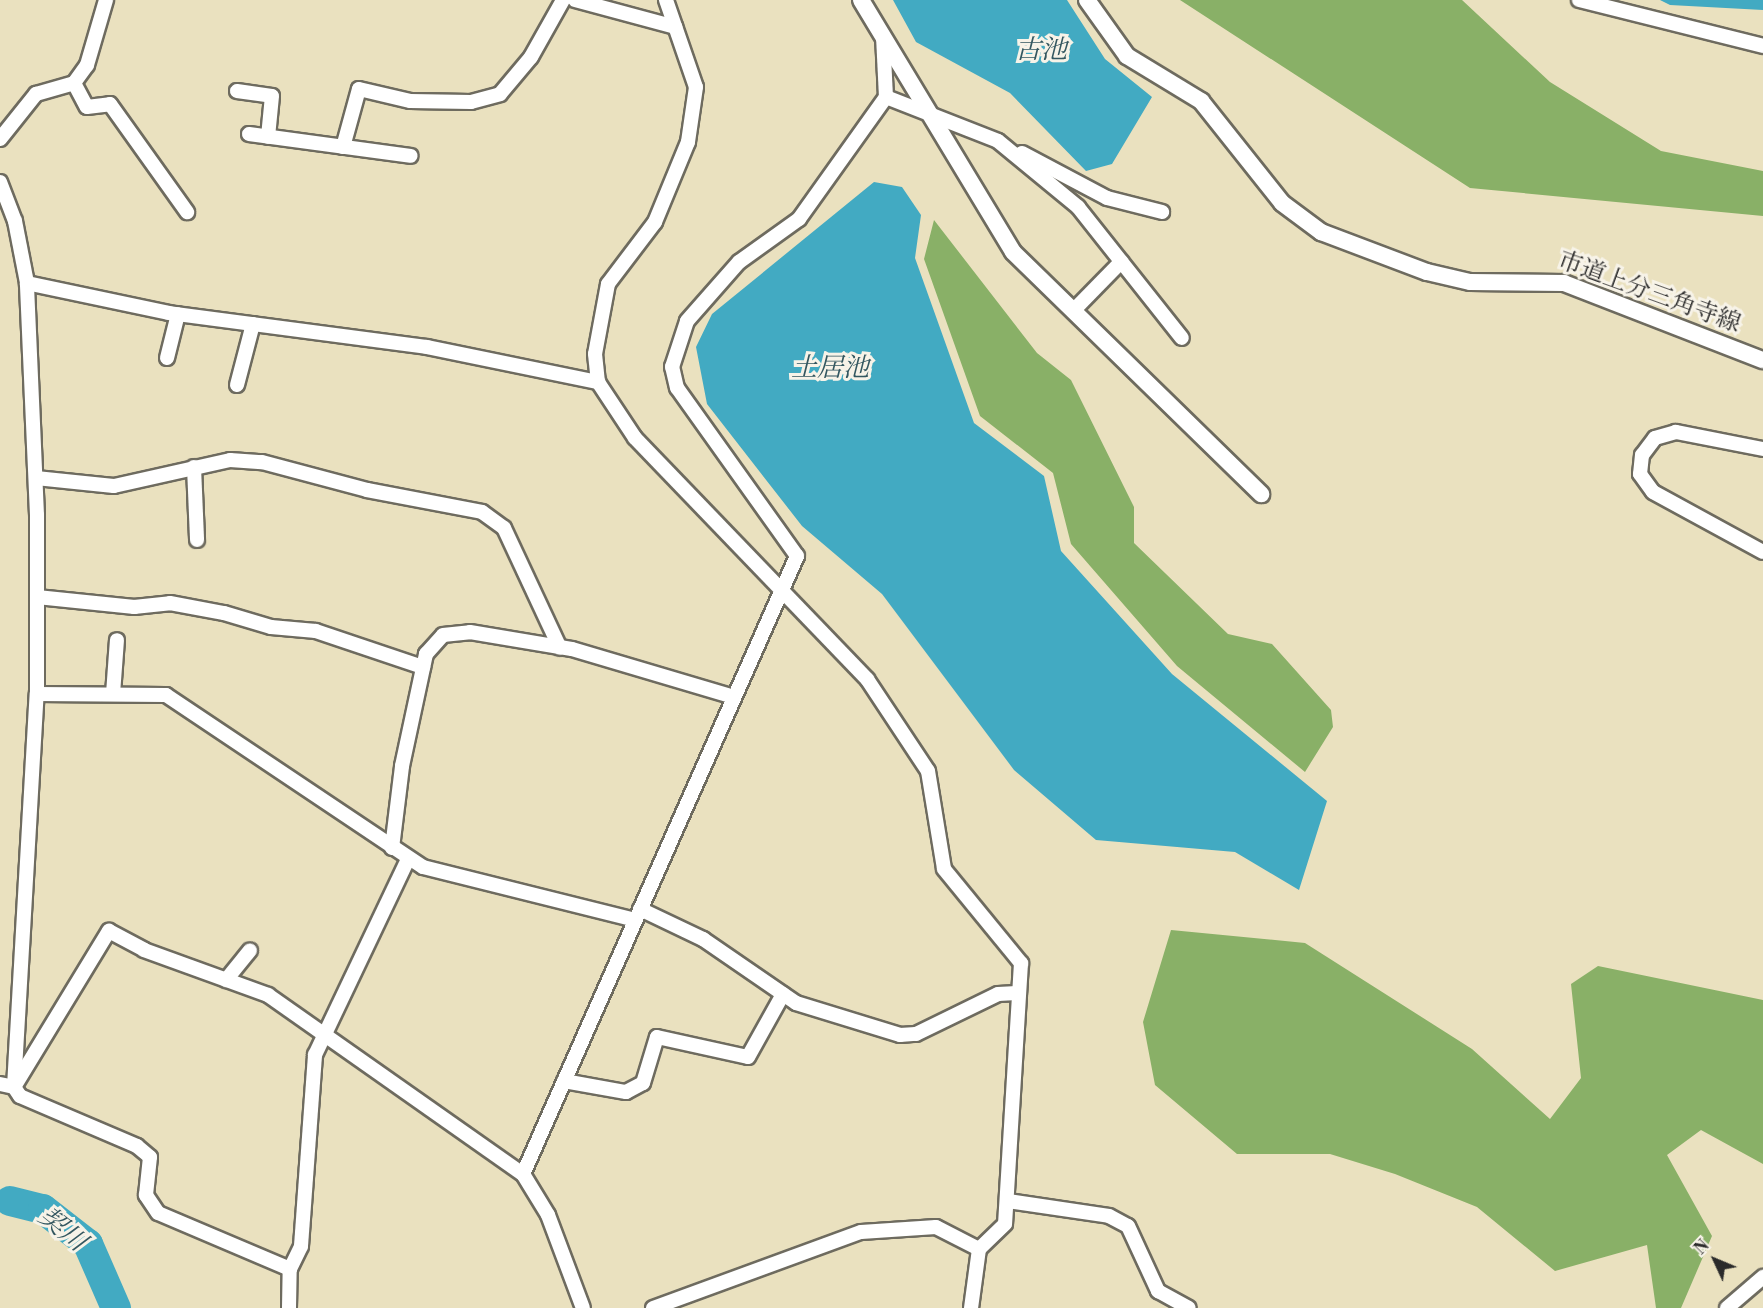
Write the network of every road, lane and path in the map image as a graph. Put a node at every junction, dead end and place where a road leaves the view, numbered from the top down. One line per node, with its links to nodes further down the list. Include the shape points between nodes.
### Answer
1 (106, 0): 11 (street, via 87,64)
2 (563, 0): 19 (street, via 531,57 501,94 471,102 410,101 359,89)
3 (575, 0): 8 (street)
4 (666, 0): 8 (street)
5 (861, 0): 9 (street)
6 (1087, 0): 31 (street, 市道上分三角寺線, via 1127,56 1201,101 1281,204 1320,232 1427,272 1470,282 1564,283)
7 (1579, 0): 10 (street)
8 (675, 27): 32 (street, via 696,87 688,142 655,222 608,284 596,354)
9 (882, 27): 13 (street); 14 (street)
10 (1763, 46)
11 (74, 83): 17 (street, via 36,94); 22 (street, via 87,107 110,104)
12 (237, 91): 16 (street, via 272,96)
13 (886, 97): 14 (street); 40 (street, via 799,219 739,262 687,321 676,345 672,367 688,411 797,556)
14 (934, 116): 18 (street); 26 (street, via 993,225)
15 (249, 134): 16 (street)
16 (268, 137): 19 (street)
17 (0, 139)
18 (998, 141): 23 (street, via 1107,198); 24 (street, via 1078,207)
19 (343, 147): 20 (street)
20 (411, 156)
21 (0, 183): 25 (street, via 15,221)
22 (188, 212)
23 (1162, 212)
24 (1121, 261): 26 (street); 29 (street)
25 (27, 283): 27 (street); 36 (street)
26 (1073, 311): 37 (street)
27 (178, 314): 28 (street); 30 (street)
28 (253, 324): 32 (street, via 427,347); 33 (street)
29 (1182, 338)
30 (167, 358)
31 (1763, 360)
32 (598, 382): 40 (street, via 635,438)
33 (237, 385)
34 (1763, 449): 39 (street, via 1676,432 1655,438 1642,455 1640,474 1653,492)
35 (194, 467): 36 (street, via 114,486); 38 (street); 43 (street, via 230,460 262,462 367,490 482,512 504,528)
36 (36, 478): 41 (street)
37 (1260, 494)
38 (197, 540)
39 (1763, 552)
40 (781, 591): 47 (street); 53 (street, via 867,679 928,771 944,869 1021,963)
41 (37, 597): 44 (street, via 134,607 170,603 271,627 316,631); 45 (street)
42 (117, 640): 46 (street)
43 (561, 648): 44 (street, via 456,630 432,644); 47 (street)
44 (423, 668): 48 (street, via 402,766)
45 (37, 694): 46 (street); 58 (street)
46 (113, 694): 48 (street, via 166,695 188,706)
47 (734, 697): 50 (street)
48 (392, 848): 49 (street)
49 (408, 859): 50 (street); 55 (street)
50 (638, 915): 54 (street, via 703,939); 56 (street)
51 (250, 950): 52 (street)
52 (226, 980): 55 (street, via 268,995); 58 (street, via 144,950 109,931)
53 (1017, 993): 54 (street, via 998,994 916,1034 900,1035); 60 (street)
54 (783, 994): 56 (street, via 748,1057 657,1037 643,1083 626,1092)
55 (326, 1032): 59 (street); 62 (street, via 315,1055 301,1246)
56 (564, 1081): 59 (street)
57 (0, 1084): 58 (street)
58 (14, 1088): 62 (street, via 20,1096 144,1151 150,1166 146,1195 158,1213)
59 (523, 1174): 65 (street, via 548,1215)
60 (1008, 1201): 61 (street, via 1005,1224); 68 (street, via 1109,1216 1128,1226 1158,1291)
61 (979, 1249): 66 (street, via 936,1227 861,1232); 67 (street)
62 (290, 1269): 64 (street)
63 (1763, 1277): 69 (street)
64 (289, 1308)
65 (583, 1308)
66 (653, 1308)
67 (971, 1308)
68 (1188, 1308)
69 (1727, 1308)

